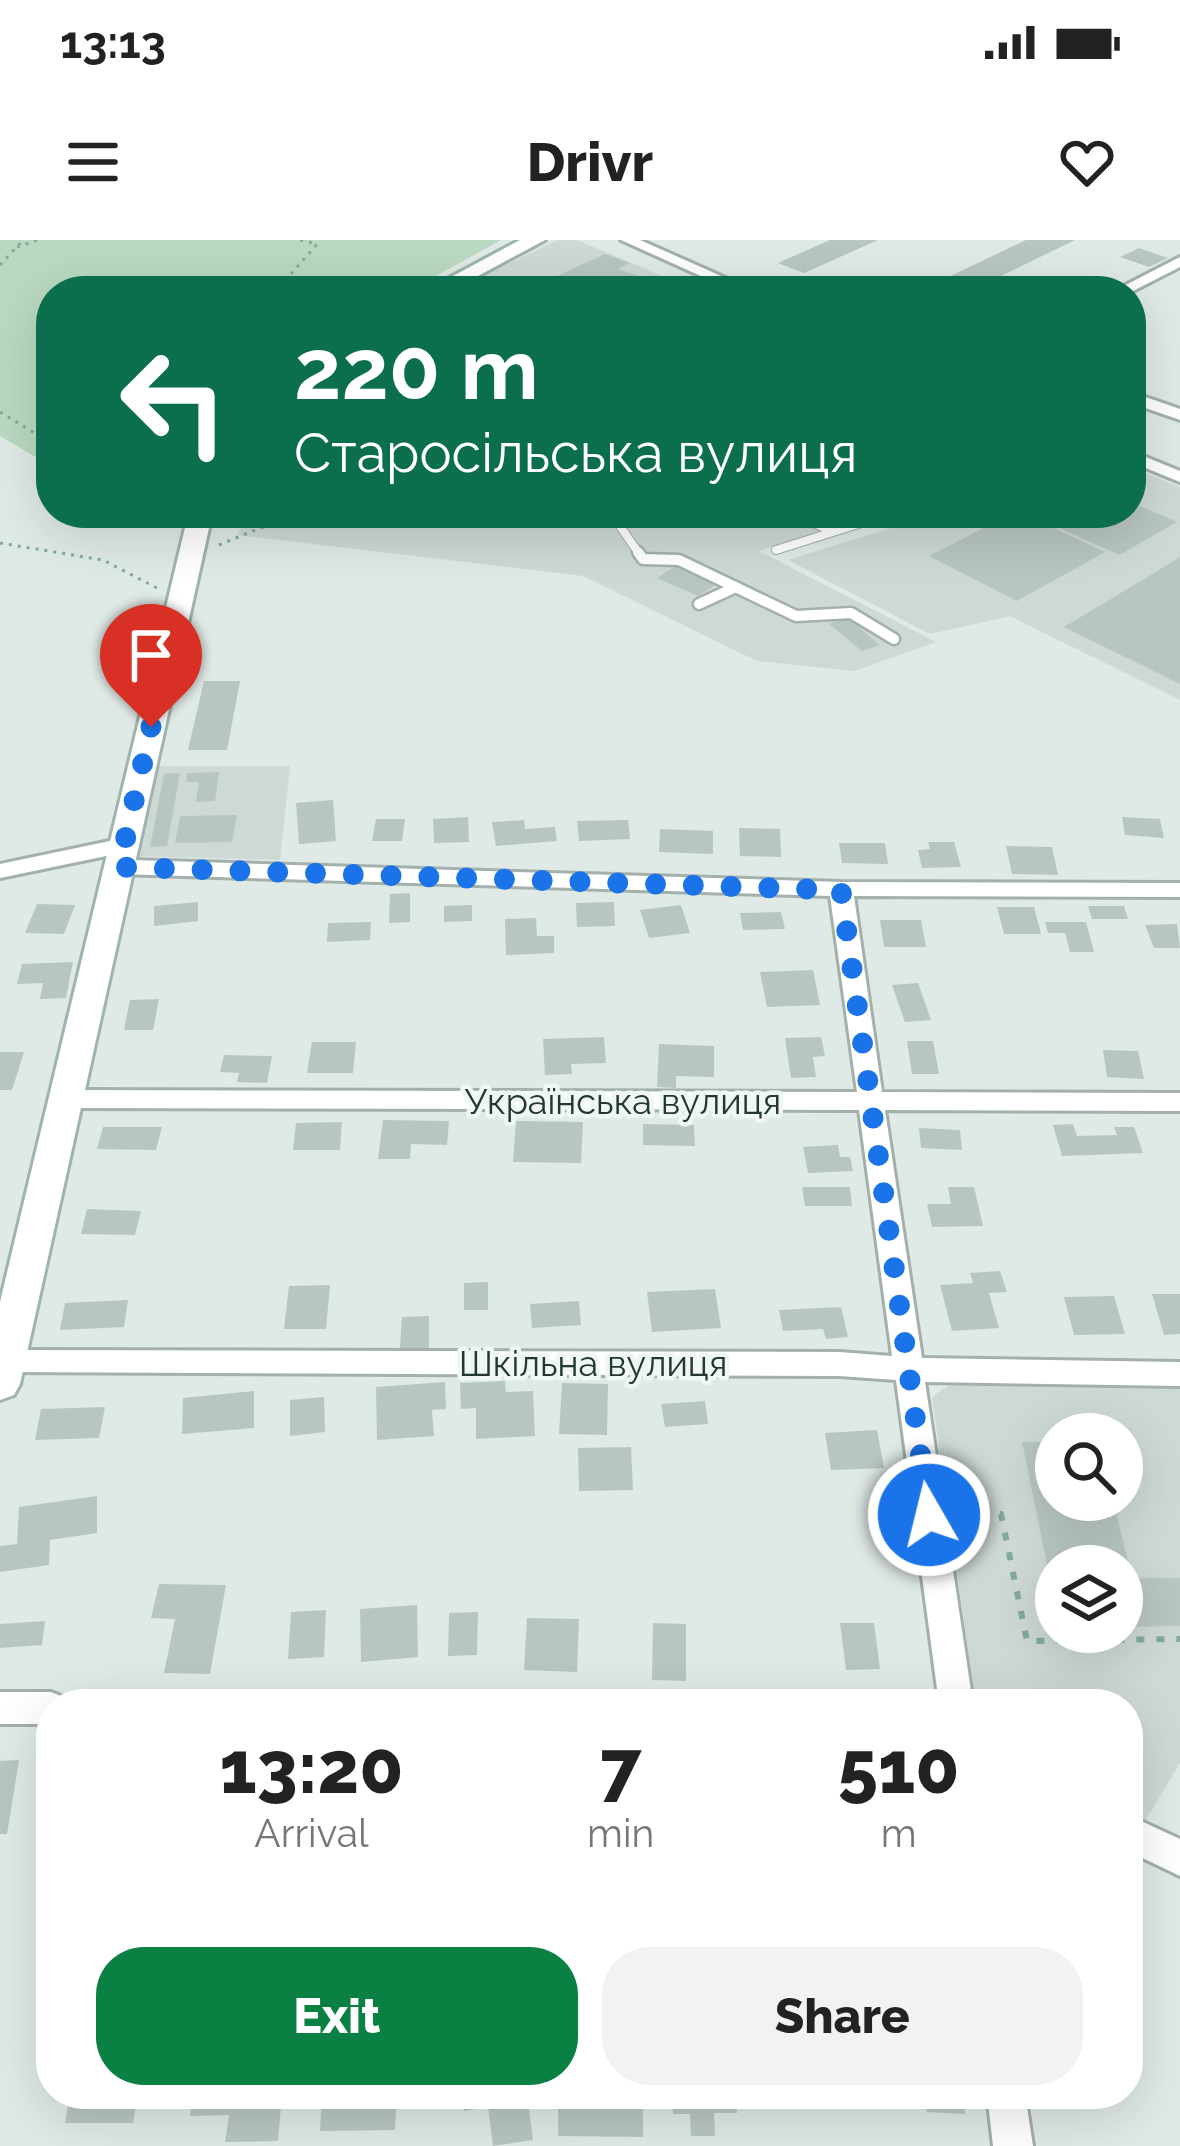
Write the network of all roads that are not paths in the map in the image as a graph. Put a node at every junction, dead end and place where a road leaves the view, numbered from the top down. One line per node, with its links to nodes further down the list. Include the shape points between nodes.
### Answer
1 (535, 240): 5 (street)
2 (628, 240): 6 (street)
3 (1180, 261): 4 (street)
4 (1154, 274): 7 (street); 8 (street)
5 (464, 276)
6 (704, 276)
7 (1146, 278)
8 (1180, 283)
9 (1146, 403): 10 (street)
10 (1180, 415)
11 (1146, 462): 12 (street)
12 (1180, 477)
13 (201, 528): 22 (street)
14 (621, 528): 19 (lane, via 643,559 679,560)
15 (817, 528): 17 (lane)
16 (846, 528): 17 (lane)
17 (837, 531): 18 (lane)
18 (776, 550)
19 (736, 587): 20 (lane); 21 (lane, via 796,616 851,613)
20 (699, 604)
21 (894, 640)
22 (122, 856): 23 (street); 24 (street); 26 (street)
23 (0, 871)
24 (841, 890): 25 (street); 27 (street)
25 (1180, 890)
26 (65, 1100): 27 (street, Українська вулиця); 30 (street)
27 (869, 1102): 28 (street, Українська вулиця); 29 (street)
28 (1180, 1102)
29 (908, 1370): 30 (street, Шкільна вулиця, via 815,1364); 31 (street, Шкільна вулиця); 32 (street)
30 (3, 1373)
31 (1180, 1374)
32 (954, 1689)
33 (0, 1708): 34 (street)
34 (36, 1708)
35 (1143, 1840): 36 (street)
36 (1180, 1858)
37 (1008, 2109): 38 (street)
38 (1013, 2146)

